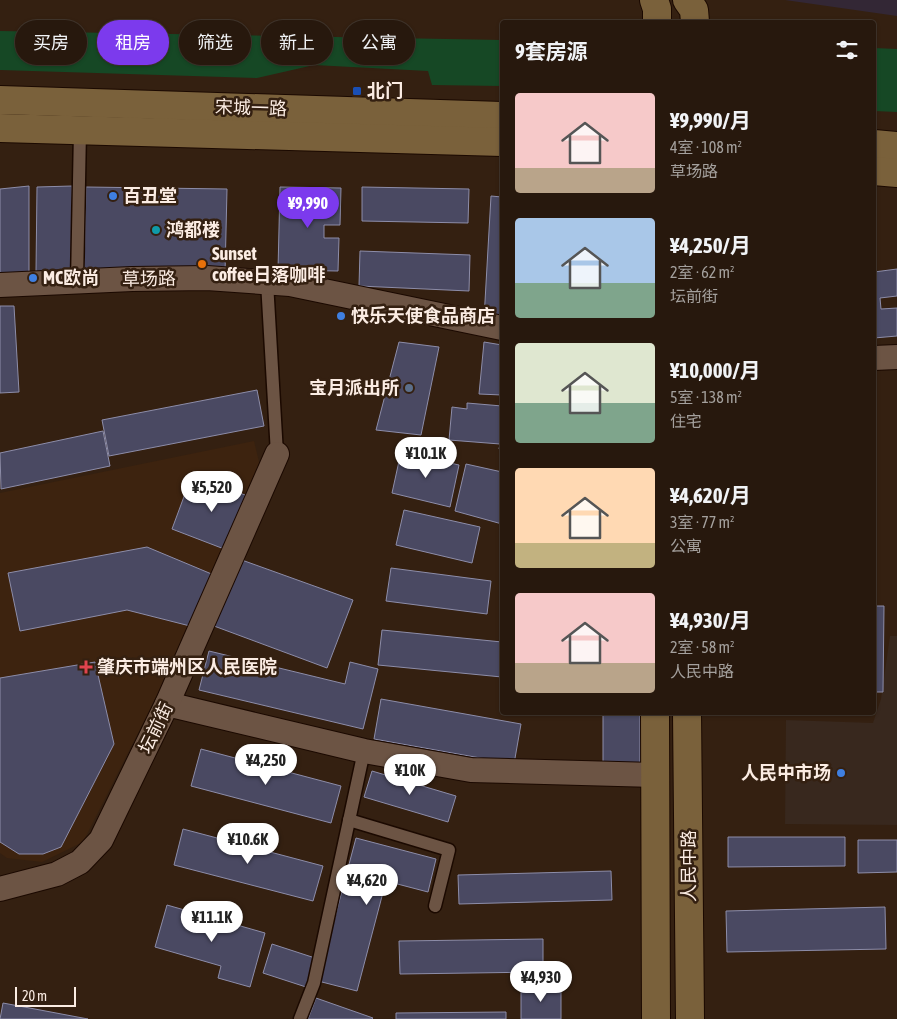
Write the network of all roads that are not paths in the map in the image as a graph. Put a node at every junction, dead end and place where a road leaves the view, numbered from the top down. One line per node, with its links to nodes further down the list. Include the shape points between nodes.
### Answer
1 (644, 0): 5 (main road)
2 (654, 0): 6 (main road)
3 (680, 0): 7 (main road)
4 (687, 0): 8 (main road, via 694,10)
5 (640, 20)
6 (658, 20)
7 (681, 20)
8 (695, 20)
9 (0, 100): 10 (main road, 宋城一路)
10 (500, 116)
11 (0, 128): 12 (main road, 宋城一路)
12 (80, 131): 13 (main road, 宋城一路); 18 (lane)
13 (500, 142)
14 (876, 144): 15 (main road)
15 (897, 146)
16 (876, 171): 17 (main road)
17 (897, 173)
18 (77, 282): 19 (street, 草场路, via 207,278); 20 (street, 草场路)
19 (267, 282): 21 (street, 草场路); 24 (lane)
20 (0, 285)
21 (500, 328)
22 (897, 357): 23 (street)
23 (876, 358)
24 (277, 454): 25 (street, 坛前街)
25 (167, 704): 28 (street); 31 (street, 坛前街, via 101,840 80,862 57,874)
26 (655, 715): 29 (main road, 人民中路)
27 (687, 715): 35 (main road, 人民中路)
28 (364, 751): 29 (street, via 471,770); 30 (lane)
29 (656, 774): 34 (main road, 人民中路)
30 (349, 820): 32 (lane, via 449,850); 33 (lane, via 314,983)
31 (0, 889)
32 (435, 906)
33 (300, 1019)
34 (656, 1019)
35 (690, 1019)

